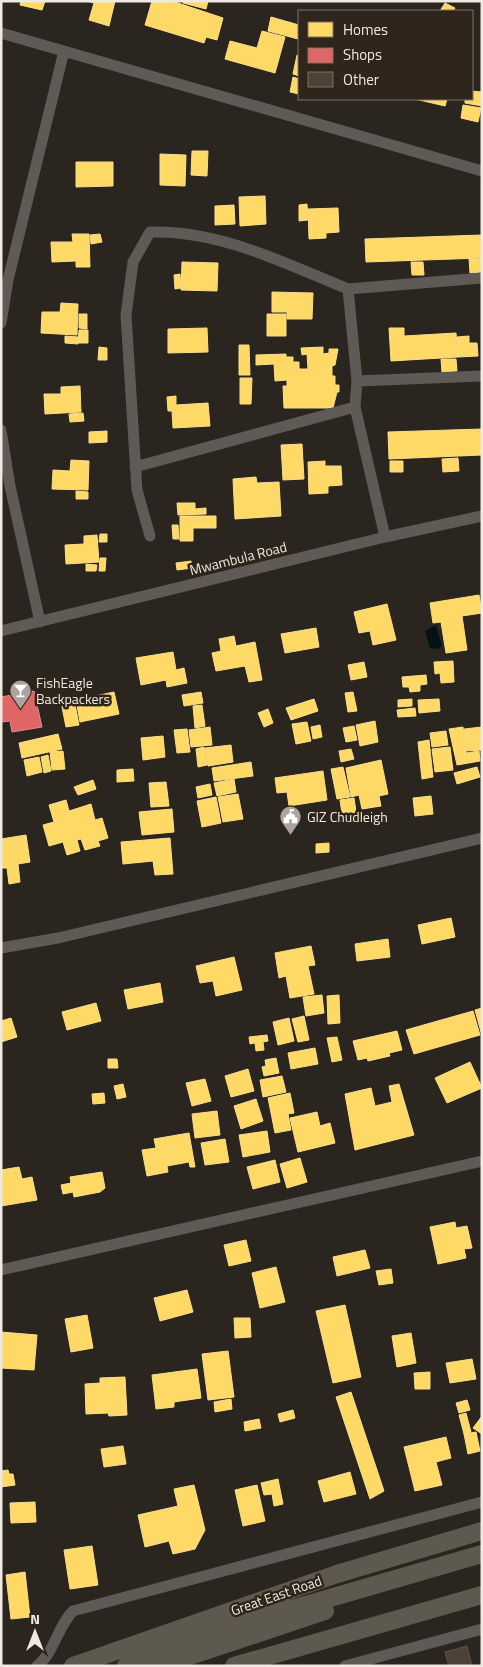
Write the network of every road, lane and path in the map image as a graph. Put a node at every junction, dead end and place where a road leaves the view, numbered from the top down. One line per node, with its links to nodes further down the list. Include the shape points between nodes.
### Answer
1 (1, 33): 2 (street)
2 (64, 51): 3 (street); 6 (street, via 8,280)
3 (482, 171)
4 (482, 278): 5 (street)
5 (348, 289): 8 (street); 11 (street, via 241,246 174,231 150,232 133,262 126,315)
6 (1, 323)
7 (482, 376): 8 (street)
8 (358, 382): 9 (street)
9 (355, 407): 11 (street); 14 (street)
10 (1, 430): 15 (street)
11 (135, 467): 13 (street, via 137,490)
12 (482, 516): 14 (street, Mwambula Road)
13 (150, 536)
14 (384, 537): 15 (street, Mwambula Road)
15 (40, 622): 16 (street, Mwambula Road)
16 (1, 631)
17 (482, 838): 18 (street, via 58,938)
18 (1, 948)
19 (482, 1161): 20 (street)
20 (1, 1270)
21 (482, 1502): 27 (street, via 73,1611 63,1621 45,1659)
22 (482, 1531): 28 (main road, Great East Road, via 337,1574)
23 (482, 1554): 29 (main road, Great East Road, via 275,1614)
24 (482, 1565): 30 (main road, via 324,1611)
25 (482, 1595): 31 (main road)
26 (482, 1629): 32 (street)
27 (37, 1666)
28 (73, 1666)
29 (126, 1666)
30 (162, 1666)
31 (234, 1666)
32 (345, 1666)

